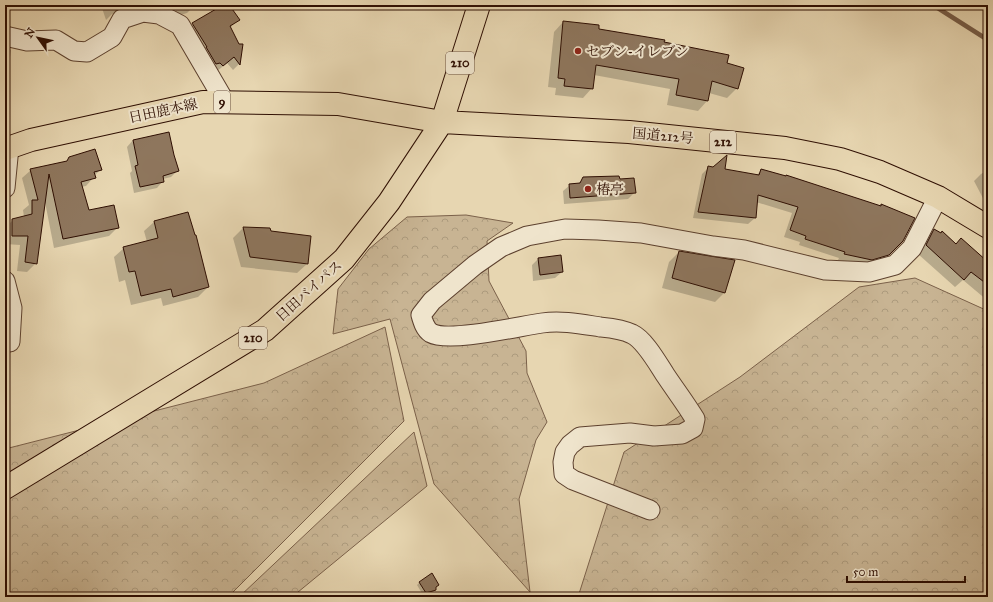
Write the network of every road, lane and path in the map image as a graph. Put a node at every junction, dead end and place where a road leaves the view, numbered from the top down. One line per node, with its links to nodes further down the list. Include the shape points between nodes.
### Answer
1 (479, 5): 4 (main road, 日田バイパス / 210)
2 (5, 36): 3 (street, via 27,41 56,40 74,51 88,52 112,37 122,19 143,12 159,14 180,25)
3 (225, 102): 4 (main road, 日田鹿本線 / 9, via 338,104); 5 (main road, 日田鹿本線 / 9, via 203,102 31,140)
4 (442, 122): 7 (main road, 国道212号 / 212, via 629,132 785,148 853,163); 11 (main road, 日田バイパス / 210, via 389,202 344,259 265,330)
5 (7, 148): 6 (street)
6 (5, 188)
7 (938, 196): 8 (main road, 国道212号 / 212); 12 (street, via 912,248 895,265 869,272 826,270 744,250 641,232 565,229 528,236 501,247 432,301 422,315 426,328 432,334 450,337 544,322 570,322 620,330 633,334 644,344 696,419 693,428 682,434 654,436 630,433 580,437 565,452 563,462 564,474 573,480)
8 (988, 227)
9 (5, 280): 10 (street, via 12,308)
10 (10, 342)
11 (5, 488)
12 (650, 510)

